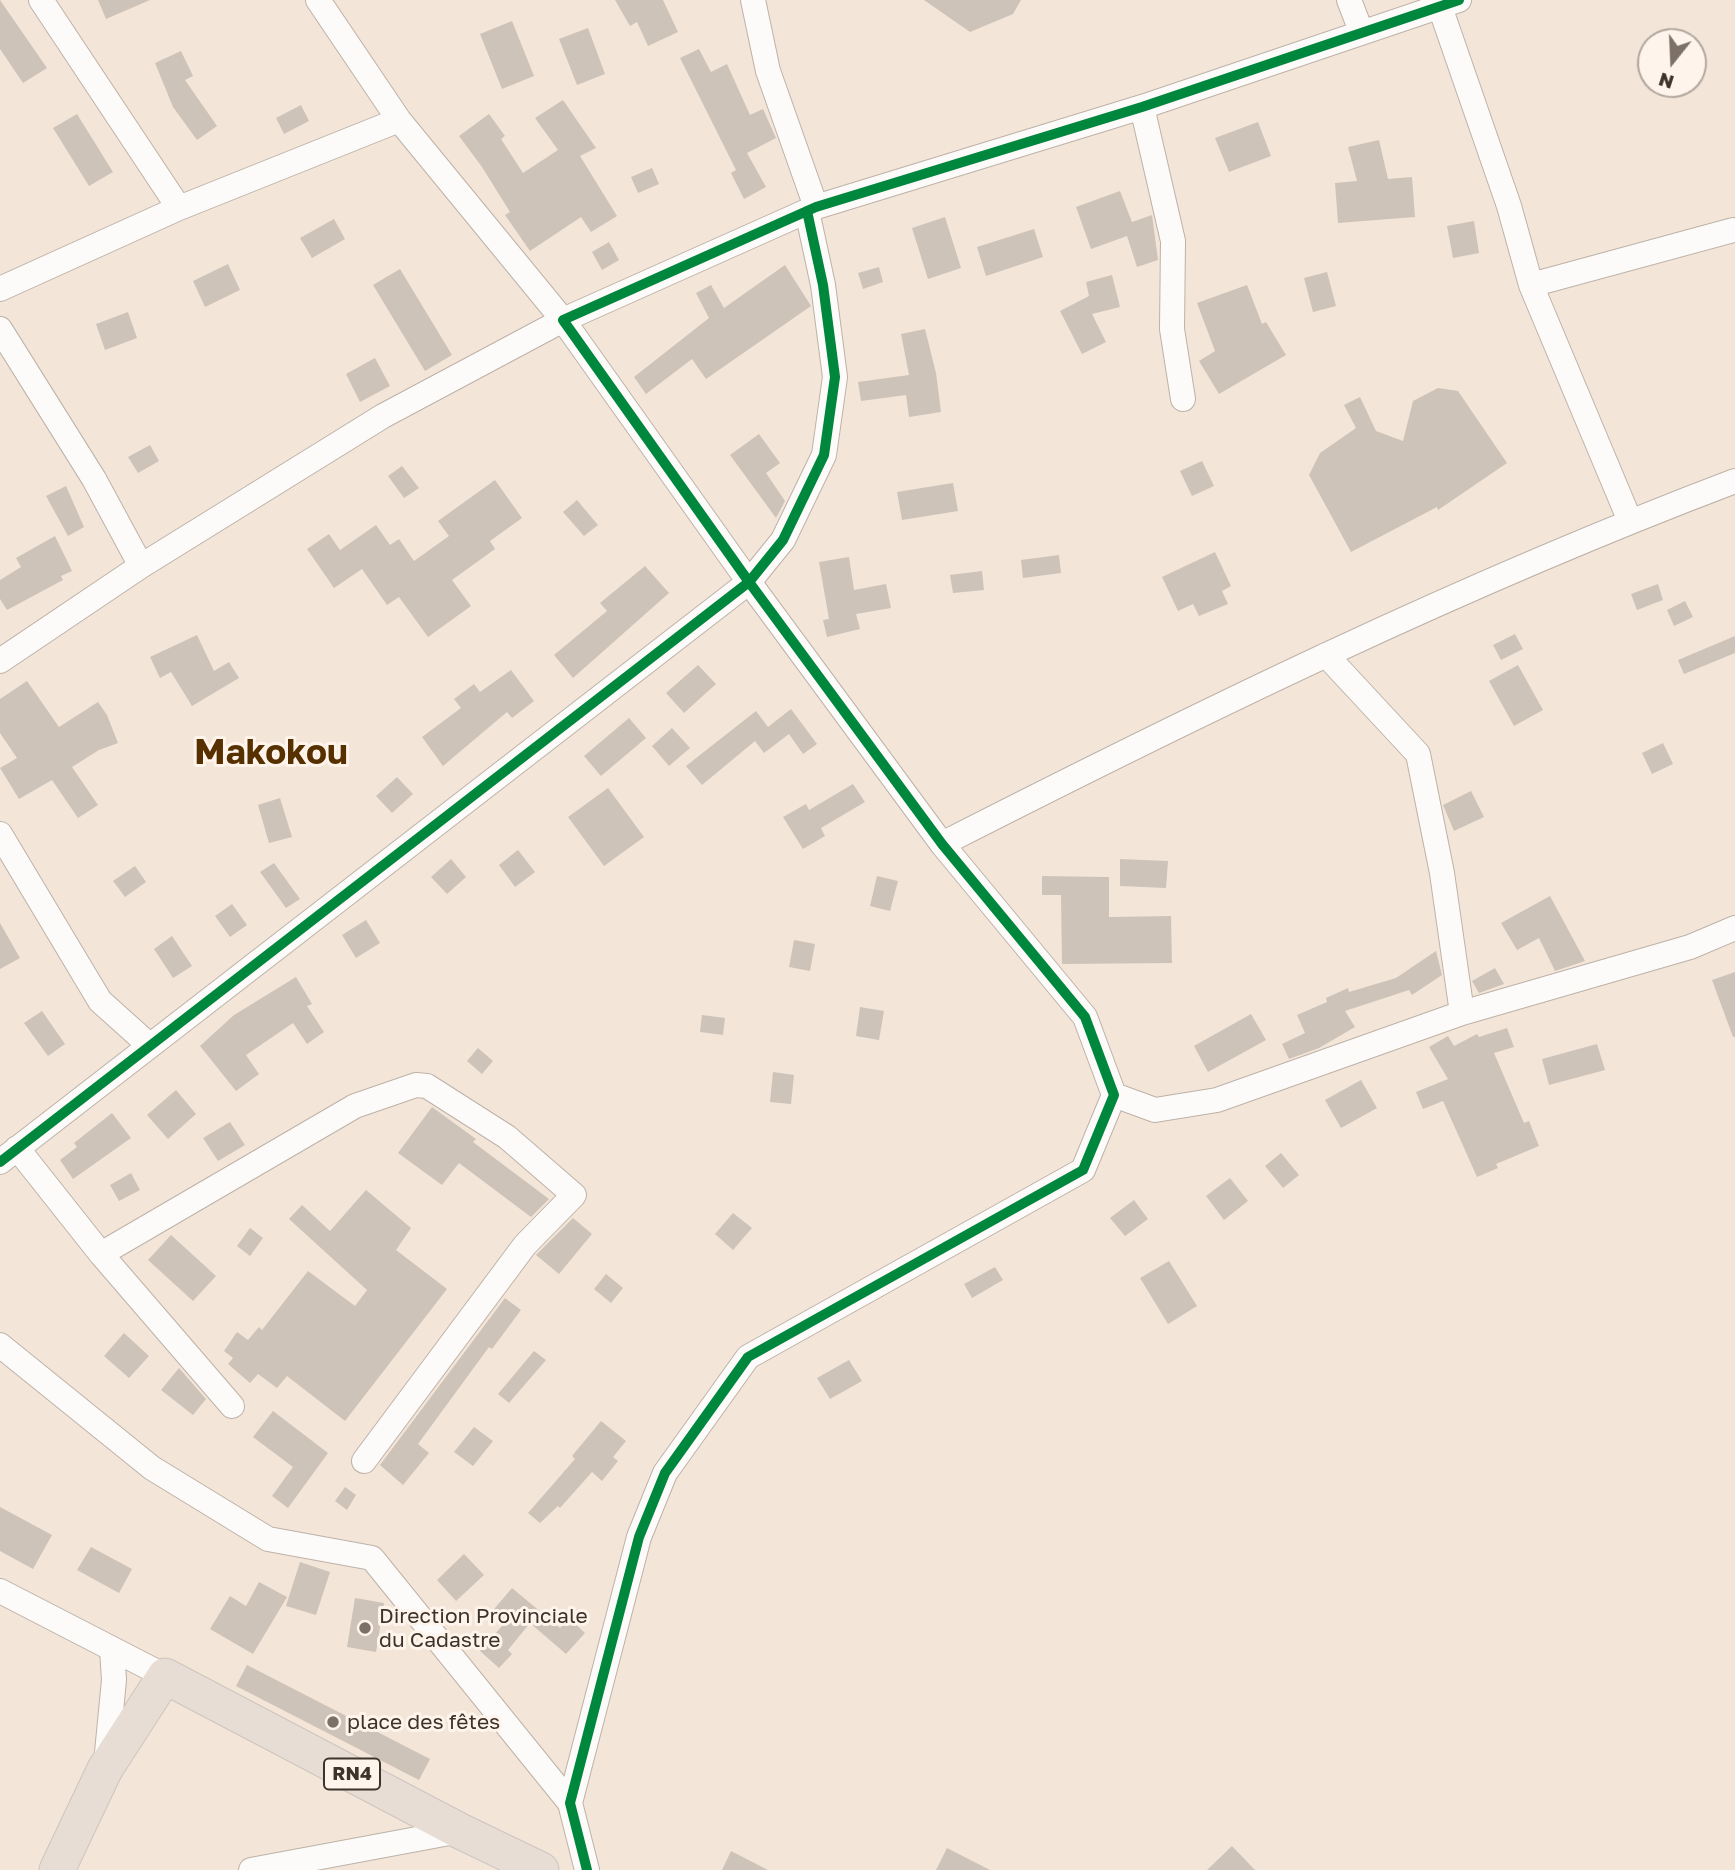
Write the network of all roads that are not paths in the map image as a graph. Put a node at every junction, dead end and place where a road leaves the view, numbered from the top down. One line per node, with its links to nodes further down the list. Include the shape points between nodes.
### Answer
1 (41, 0): 9 (street)
2 (318, 0): 8 (street)
3 (752, 0): 10 (street, via 768,71)
4 (1349, 0): 6 (street)
5 (1449, 3): 6 (street); 12 (street)
6 (1361, 31): 7 (street)
7 (1142, 107): 10 (street); 16 (street, via 1173,241 1172,329)
8 (399, 120): 9 (street); 14 (street)
9 (179, 208): 13 (street)
10 (811, 209): 14 (street); 20 (street, via 835,377 824,455 783,540)
11 (1733, 230): 12 (street)
12 (1531, 285): 18 (street)
13 (0, 289)
14 (563, 320): 19 (street, via 383,416); 20 (street)
15 (0, 328): 19 (street, via 94,479)
16 (1183, 399)
17 (1735, 481): 18 (street)
18 (1630, 521): 21 (street)
19 (141, 566): 22 (street)
20 (749, 582): 24 (street); 27 (street)
21 (1326, 655): 24 (street, via 1186,720); 26 (street, via 1418,754 1442,873)
22 (0, 661)
23 (0, 834): 27 (street, via 100,1001)
24 (942, 844): 28 (street, via 1085,1017)
25 (1735, 928): 26 (street, via 1690,947)
26 (1462, 1013): 28 (street, via 1217,1100 1155,1110)
27 (149, 1045): 29 (street)
28 (1114, 1095): 38 (street, via 1083,1170 748,1357 665,1473 639,1537)
29 (9, 1155): 30 (street)
30 (102, 1254): 32 (street); 33 (street, via 355,1106 406,1087 427,1086 507,1137 574,1195 525,1245)
31 (0, 1345): 38 (street, via 152,1468 268,1539 372,1558)
32 (232, 1405)
33 (364, 1461)
34 (0, 1591): 35 (street)
35 (112, 1649): 36 (street); 37 (street, via 114,1681)
36 (165, 1676): 37 (highway); 39 (highway, RN4)
37 (105, 1769): 40 (highway)
38 (570, 1803): 43 (street)
39 (460, 1831): 41 (street); 42 (highway, RN4)
40 (57, 1870)
41 (251, 1870)
42 (541, 1870)
43 (587, 1870)

